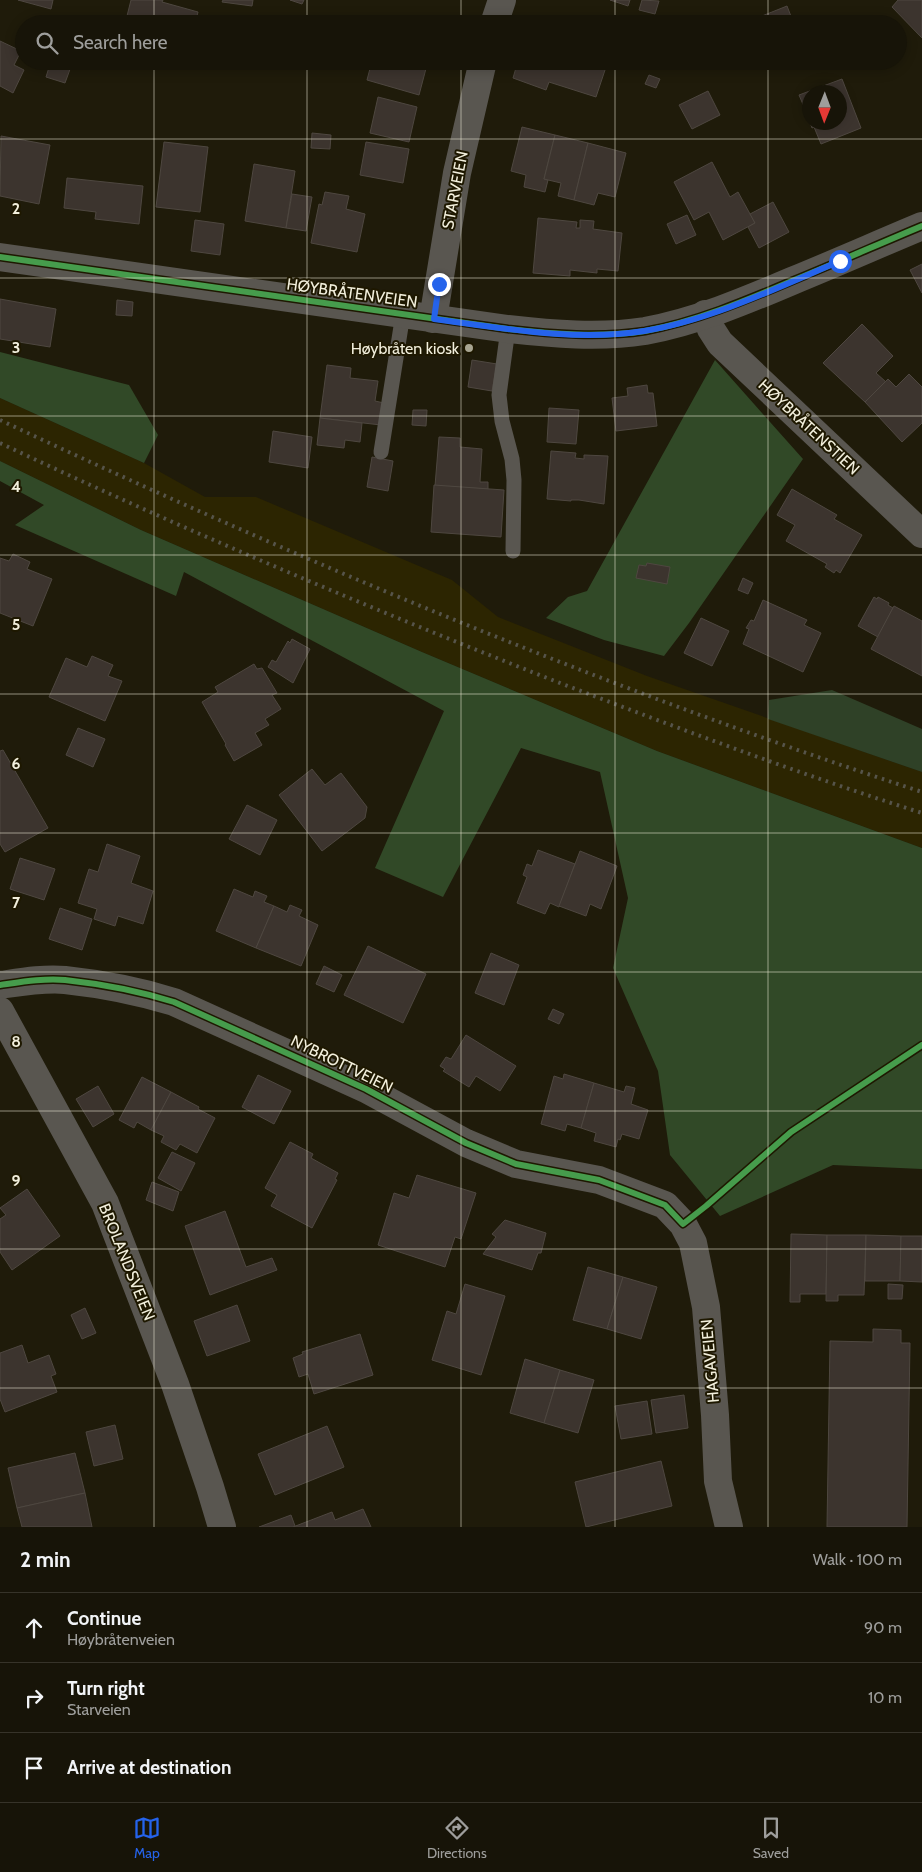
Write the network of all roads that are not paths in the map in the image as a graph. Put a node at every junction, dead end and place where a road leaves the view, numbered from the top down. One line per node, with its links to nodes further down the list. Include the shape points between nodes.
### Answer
1 (502, 0): 2 (street)
2 (497, 15)
3 (481, 70): 8 (street, STARVEIEN, via 457,173)
4 (922, 226): 7 (street, HØYBRÅTENVEIEN, via 763,294)
5 (0, 257): 6 (street, HØYBRÅTENVEIEN)
6 (403, 314): 8 (street, HØYBRÅTENVEIEN); 10 (lane)
7 (705, 314): 9 (street, HØYBRÅTENVEIEN, via 644,331 541,333); 11 (street, HØYBRÅTENSTIEN, via 720,343)
8 (434, 319): 9 (street, HØYBRÅTENVEIEN)
9 (508, 329): 12 (lane, via 499,402 514,480)
10 (381, 452)
11 (922, 534)
12 (513, 551)
13 (0, 985): 15 (street, NYBROTTVEIEN, via 64,980 145,993 174,1002 366,1089 466,1143 516,1164 599,1180)
14 (0, 1011): 16 (street, BROLANDSVEIEN, via 104,1203 174,1384)
15 (665, 1205): 17 (street, HAGAVEIEN, via 683,1224 693,1243 706,1307 718,1482)
16 (222, 1527)
17 (729, 1527)

